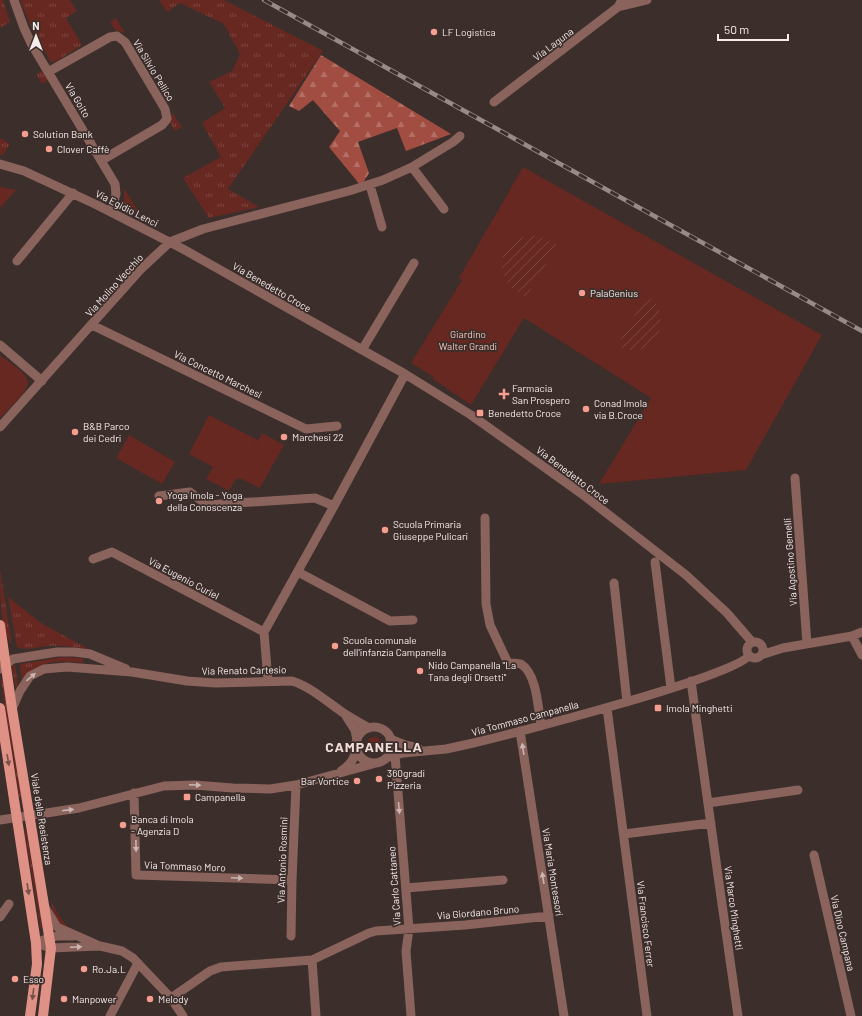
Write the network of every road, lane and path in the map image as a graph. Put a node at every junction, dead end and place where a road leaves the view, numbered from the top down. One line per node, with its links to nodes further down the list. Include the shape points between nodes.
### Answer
1 (14, 0): 4 (street, Via Goito, via 32,45)
2 (647, 0): 3 (street)
3 (620, 4): 5 (street, Via Laguna)
4 (48, 72): 7 (street, Via Goito); 7 (street, Via Silvio Pellico, via 105,39 117,36 125,42 167,113 167,119)
5 (494, 102)
6 (460, 136): 9 (street, Via Molino Vecchio)
7 (102, 160): 13 (street, Via Goito, via 116,187)
8 (0, 164): 11 (street, Via Egidio Lenci, via 24,171)
9 (412, 167): 10 (street, Via Molino Vecchio); 12 (street)
10 (370, 185): 14 (street); 15 (street, Via Molino Vecchio, via 203,229)
11 (73, 193): 13 (street, Via Egidio Lenci); 16 (street)
12 (444, 209)
13 (111, 212): 15 (street, Via Egidio Lenci)
14 (382, 227)
15 (170, 242): 18 (street, Via Molino Vecchio, via 140,270); 20 (street, Via Benedetto Croce)
16 (17, 261)
17 (414, 263): 20 (street)
18 (92, 325): 22 (street, Via Molino Vecchio); 23 (street, Via Concetto Marchesi, via 306,429)
19 (0, 345): 22 (street)
20 (362, 350): 21 (street, Via Benedetto Croce)
21 (405, 374): 27 (street); 38 (street, Via Benedetto Croce, via 471,415 582,494 708,594)
22 (42, 380): 24 (street, Via Molino Vecchio)
23 (337, 426)
24 (0, 427)
25 (795, 478): 39 (street, Via Agostino Gemelli)
26 (159, 496): 27 (street, via 190,492 207,505 315,498)
27 (334, 506): 31 (street)
28 (485, 518): 55 (street, via 486,604 490,625 508,663 519,663 528,670 533,679)
29 (93, 559): 35 (street, Via Eugenio Curiel, via 112,552)
30 (655, 562): 49 (street)
31 (298, 572): 33 (street, via 390,621); 35 (street)
32 (614, 583): 50 (street)
33 (413, 620)
34 (0, 625): 45 (main road, Viale della Resistenza)
35 (264, 632): 47 (street)
36 (862, 632): 37 (street)
37 (852, 636): 39 (street); 43 (street)
38 (752, 642): 40 (street, via 757,641); 42 (street, via 747,648)
39 (807, 644): 41 (street)
40 (763, 646): 41 (street); 44 (street)
41 (783, 648): 44 (street)
42 (749, 655): 44 (street, via 756,658); 48 (street, Via Tommaso Campanella, via 741,663)
43 (862, 655)
44 (762, 656)
45 (6, 664): 46 (street, Via Renato Cartesio, via 56,652 74,652 90,654); 53 (main road, Viale della Resistenza)
46 (132, 672): 47 (street, Via Renato Cartesio, via 187,682); 53 (street, Via Renato Cartesio, one-way to 46, via 30,676 44,668 67,667)
47 (268, 680): 54 (street, Via Renato Cartesio, via 301,684)
48 (692, 681): 49 (street, Via Tommaso Campanella); 66 (street, Via Marco Minghetti)
49 (671, 688): 50 (street, Via Tommaso Campanella)
50 (627, 702): 52 (street, Via Tommaso Campanella)
51 (0, 708): 68 (main road, one-way to 68)
52 (607, 708): 55 (street, Via Tommaso Campanella); 71 (street, Via Francisco Ferrer)
53 (12, 710): 67 (main road, Viale della Resistenza)
54 (346, 714): 56 (street, Via Renato Cartesio); 59 (street, Via Renato Cartesio, via 355,730)
55 (541, 726): 57 (street, Via Tommaso Campanella)
56 (369, 728): 58 (street, Via Renato Cartesio, via 379,728 388,734); 59 (street, via 360,734)
57 (520, 731): 60 (street, Via Tommaso Campanella, via 446,749); 78 (street, Via Maria Montessori, one-way to 57)
58 (390, 739): 60 (street, Via Tommaso Campanella); 61 (street, via 391,749)
59 (356, 744): 61 (street, Via Renato Cartesio, via 362,759 374,763); 62 (street, Via Tommaso Campanella, via 353,760)
60 (427, 751): 61 (street, Via Tommaso Campanella, via 407,752)
61 (387, 758): 62 (street, Via Tommaso Campanella); 75 (street, Via Carlo Cattaneo, one-way to 75)
62 (336, 774): 63 (street, Via Tommaso Campanella)
63 (296, 785): 65 (street, Via Tommaso Campanella, one-way to 63, via 164,786 270,789); 73 (street, Via Antonio Rosmini)
64 (798, 790): 66 (street)
65 (134, 793): 67 (street, Via Tommaso Campanella, one-way to 65, via 79,808); 73 (street, Via Tommaso Moro, one-way to 73, via 136,875)
66 (708, 803): 70 (street, Via Marco Minghetti)
67 (29, 815): 68 (street, Via Tommaso Campanella); 77 (main road, Viale della Resistenza)
68 (17, 816): 69 (street, Via Tommaso Campanella); 83 (main road, one-way to 83)
69 (0, 820)
70 (711, 823): 71 (street); 97 (street, Via Marco Minghetti)
71 (624, 834): 96 (street, Via Francisco Ferrer)
72 (814, 855): 98 (street, Via Dino Campana)
73 (292, 880): 82 (street, Via Antonio Rosmini)
74 (503, 880): 75 (street)
75 (406, 888): 80 (street, Via Carlo Cattaneo)
76 (9, 904): 79 (street)
77 (44, 904): 81 (street, via 57,927); 84 (main road, Viale della Resistenza)
78 (549, 916): 80 (street, Via Giordano Bruno); 95 (street, Via Maria Montessori)
79 (0, 917)
80 (409, 929): 86 (street, Via Giordano Bruno, via 369,933); 94 (street, Via Carlo Cattaneo, via 406,951)
81 (78, 936): 84 (street, via 57,936); 85 (street)
82 (291, 936)
83 (36, 943): 84 (street); 89 (main road, one-way to 89, via 37,964)
84 (50, 943): 85 (street, one-way to 85); 90 (main road, Viale della Resistenza)
85 (100, 946): 87 (street, via 122,951)
86 (312, 960): 88 (street, via 221,967 210,971); 93 (street)
87 (138, 963): 88 (street); 91 (street)
88 (171, 998): 92 (street)
89 (30, 1016)
90 (42, 1016)
91 (110, 1016)
92 (183, 1016)
93 (316, 1016)
94 (411, 1016)
95 (564, 1016)
96 (647, 1016)
97 (738, 1016)
98 (851, 1016)

